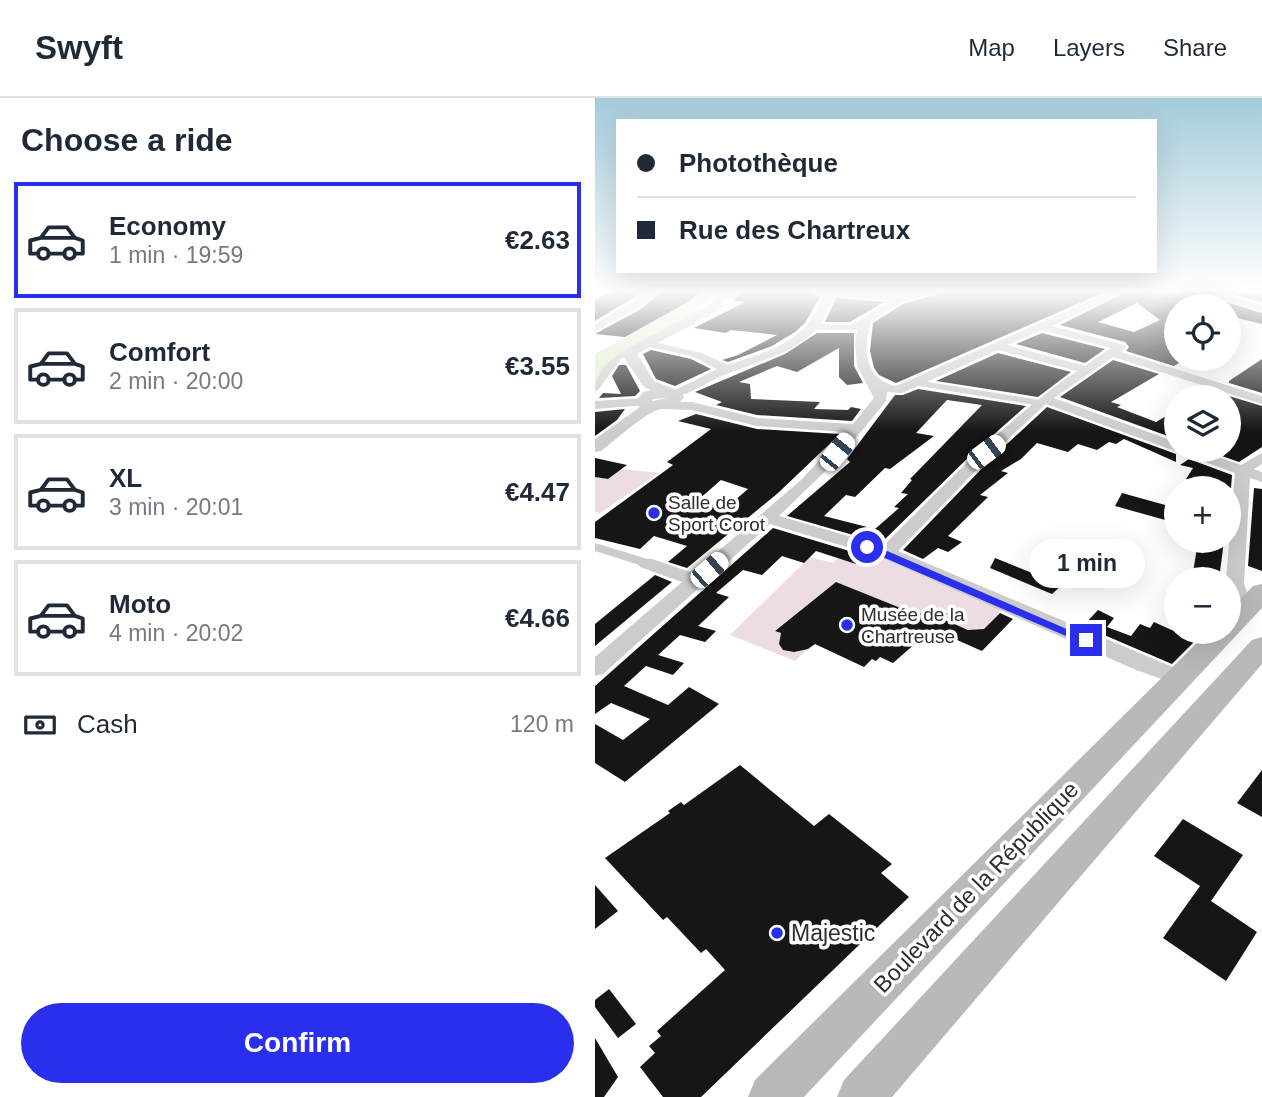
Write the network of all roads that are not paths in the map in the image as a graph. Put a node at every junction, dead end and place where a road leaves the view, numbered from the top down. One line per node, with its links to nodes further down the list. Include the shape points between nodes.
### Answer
1 (664, 338): 10 (street)
2 (668, 338): 7 (street)
3 (799, 338): 12 (street, via 775,354)
4 (861, 338): 16 (street, via 866,376)
5 (1016, 338): 8 (street)
6 (1077, 338): 9 (street)
7 (653, 345): 10 (street); 11 (street)
8 (998, 346): 13 (street); 14 (street)
9 (1116, 350): 13 (street); 18 (street)
10 (636, 354): 15 (street, via 618,357); 17 (street)
11 (695, 354): 12 (street)
12 (727, 370): 17 (street)
13 (1087, 370): 19 (street)
14 (916, 383): 16 (street); 19 (street)
15 (595, 388)
16 (887, 394): 21 (street)
17 (659, 397): 20 (street); 21 (street, via 757,422); 23 (street)
18 (1262, 400)
19 (1042, 401): 22 (street); 30 (street)
20 (595, 405)
21 (857, 428): 28 (street, via 818,472)
22 (1164, 443)
23 (595, 447)
24 (1262, 457): 26 (street)
25 (1219, 462): 26 (street)
26 (1243, 470): 27 (street); 32 (street)
27 (1262, 477)
28 (767, 518): 30 (street); 33 (street)
29 (595, 547): 31 (street)
30 (886, 553): 37 (street)
31 (646, 563): 33 (street)
32 (1236, 567)
33 (696, 581): 36 (street)
34 (1212, 644): 37 (main road, Boulevard de la République)
35 (1262, 646): 38 (main road)
36 (595, 669)
37 (1179, 678): 38 (main road); 39 (main road, Boulevard de la République)
38 (1220, 693): 40 (main road)
39 (772, 1097)
40 (861, 1097)

